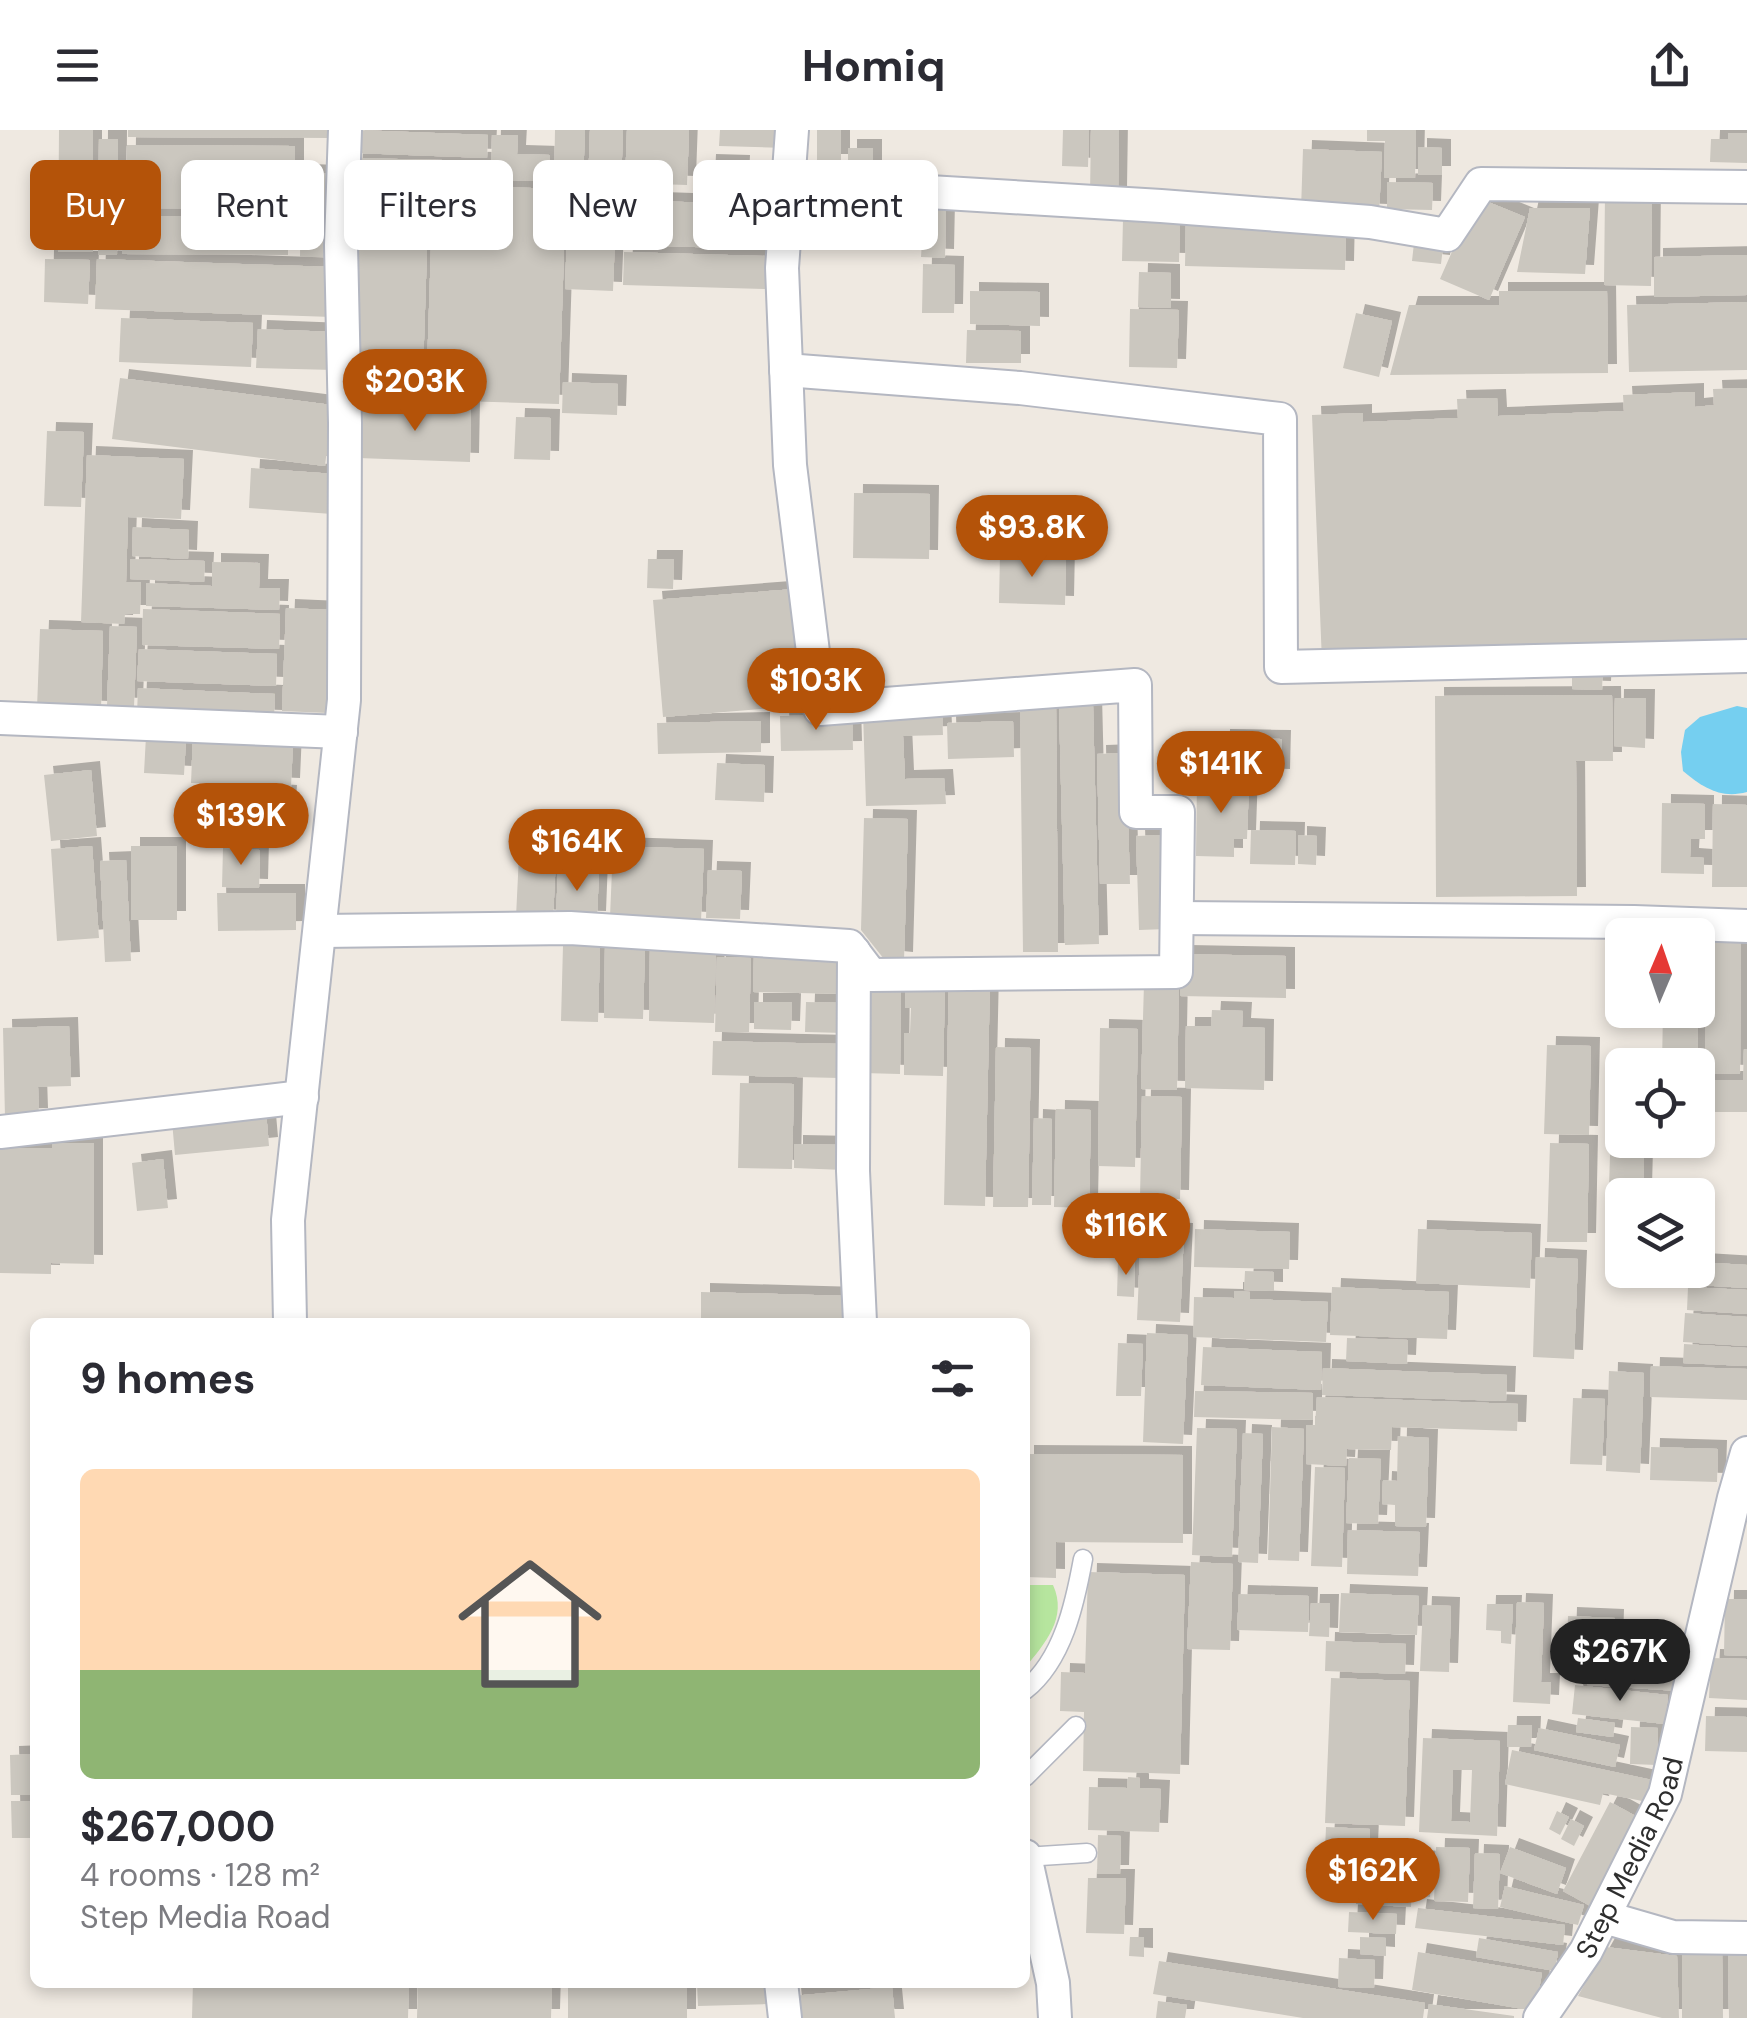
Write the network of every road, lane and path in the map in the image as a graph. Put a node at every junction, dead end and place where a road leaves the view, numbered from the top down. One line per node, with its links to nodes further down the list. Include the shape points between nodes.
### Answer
1 (345, 130): 10 (street)
2 (792, 130): 3 (street)
3 (789, 160)
4 (1747, 187): 5 (street, via 1481,184 1447,235 1370,222)
5 (938, 193)
6 (783, 250): 7 (street)
7 (786, 370): 8 (street, via 1020,388 1280,419 1281,667); 11 (street, via 790,464 820,709 1135,685 1136,812 1178,812)
8 (1747, 656)
9 (0, 718): 10 (street)
10 (341, 732): 13 (street)
11 (1176, 918): 12 (street); 14 (street, via 1176,972 871,975)
12 (1747, 926)
13 (321, 931): 14 (street, via 570,928 849,946); 15 (street)
14 (854, 952): 18 (street)
15 (302, 1097): 16 (street); 17 (street, via 288,1220)
16 (0, 1132)
17 (290, 1318)
18 (860, 1318)
19 (1747, 1453): 27 (street, Step Media Road, via 1665,1794)
20 (1084, 1558): 21 (lane, via 1058,1644)
21 (1030, 1686)
22 (1076, 1726): 23 (lane)
23 (1030, 1772)
24 (1087, 1853): 25 (lane)
25 (1030, 1856)
26 (1030, 1879): 31 (street)
27 (1604, 1917): 28 (street, via 1673,1937); 32 (street, Step Media Road)
28 (1747, 1938)
29 (782, 1988): 30 (street)
30 (785, 2018)
31 (1056, 2018)
32 (1540, 2018)

